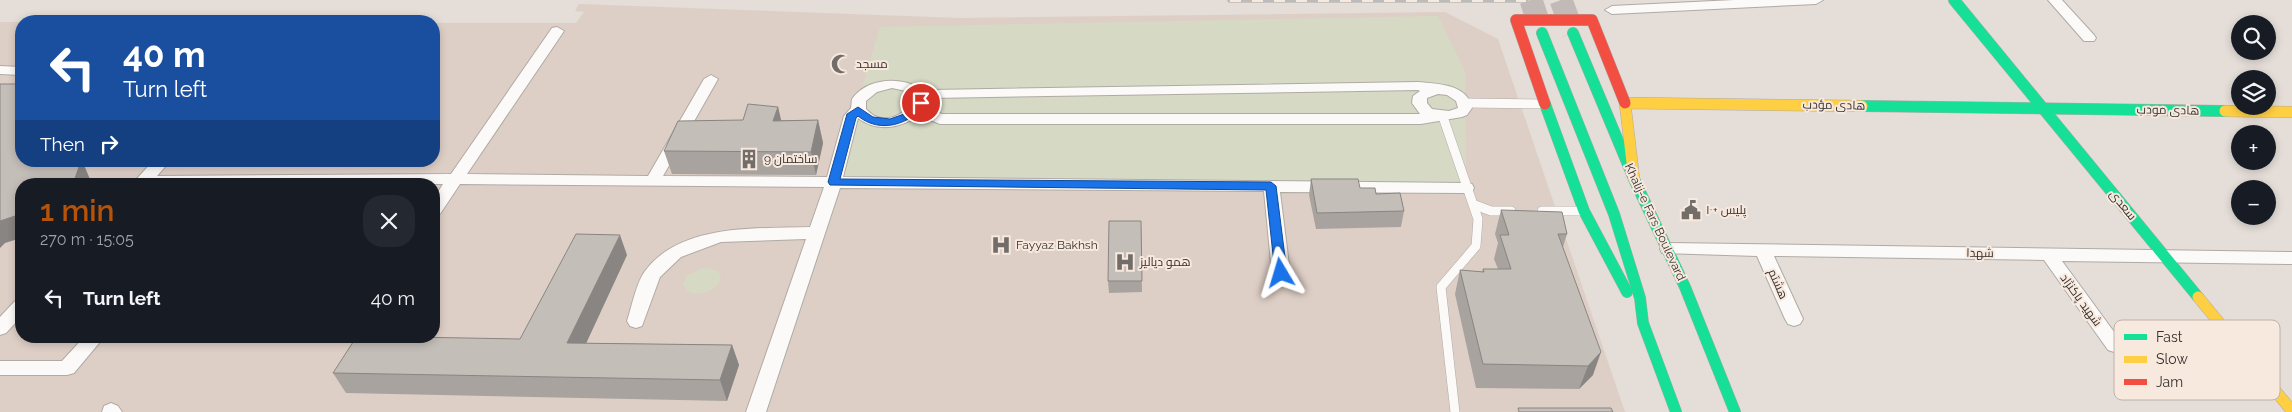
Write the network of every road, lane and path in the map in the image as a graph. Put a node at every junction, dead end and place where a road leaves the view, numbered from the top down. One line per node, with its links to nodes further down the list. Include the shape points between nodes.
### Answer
1 (1816, 0): 4 (street)
2 (1954, 0): 17 (street, سعدی)
3 (2055, 0): 8 (street)
4 (1612, 10)
5 (557, 31): 24 (street)
6 (1542, 33): 44 (street, via 1614,214 1640,298)
7 (1573, 33): 25 (street, Khalij-e Fars Boulevard)
8 (2089, 38)
9 (0, 70): 10 (street)
10 (15, 70)
11 (710, 79): 26 (street)
12 (1443, 89): 13 (street, via 1408,86 932,94); 14 (street, via 1458,94); 20 (street, via 1424,93 1419,100 1427,112)
13 (919, 103): 18 (street, via 911,115 891,122 870,120); 18 (street, via 910,87 882,85 864,93 859,99); 20 (street, via 940,119)
14 (1465, 103): 16 (lane); 20 (street, via 1462,112)
15 (1624, 103): 16 (street, bridge, via 1592,20 1516,20); 17 (street, هادی مؤدب); 25 (street)
16 (1545, 104): 32 (street)
17 (2043, 108): 19 (street, هادی مودب); 37 (street, سعدی)
18 (858, 110): 27 (street, via 851,116)
19 (2292, 112)
20 (1443, 117): 29 (lane)
21 (156, 167): 22 (street)
22 (146, 178)
23 (440, 179): 24 (street)
24 (456, 179): 26 (street); 30 (street)
25 (1634, 179): 34 (street, Khalij-e Fars Boulevard)
26 (654, 180): 27 (street)
27 (834, 182): 28 (street); 33 (street)
28 (1271, 186): 29 (street); 39 (street)
29 (1466, 188): 31 (lane)
30 (440, 202)
31 (1475, 205): 32 (lane, via 1491,211); 52 (lane, via 1478,219 1476,246 1442,287)
32 (1584, 212): 44 (street)
33 (815, 233): 43 (street, via 720,236 675,253 652,274); 51 (street)
34 (1668, 249): 35 (street, شهدا); 54 (street, Khalij-e Fars Boulevard)
35 (1763, 250): 36 (street, شهدا); 41 (street, هشتم)
36 (2048, 254): 37 (street, شهدا); 47 (street, شهید پاکنژاد)
37 (2165, 256): 38 (street, شهدا); 42 (street, سعدی)
38 (2292, 258)
39 (1281, 273)
40 (15, 312): 45 (street)
41 (1794, 319)
42 (2218, 320)
43 (636, 321)
44 (1643, 323): 53 (street)
45 (0, 328)
46 (90, 343): 48 (street, via 67,368)
47 (2114, 345)
48 (0, 368)
49 (2280, 395): 50 (street, سعدی)
50 (2292, 410)
51 (756, 412)
52 (1455, 412)
53 (1676, 412)
54 (1735, 412)

